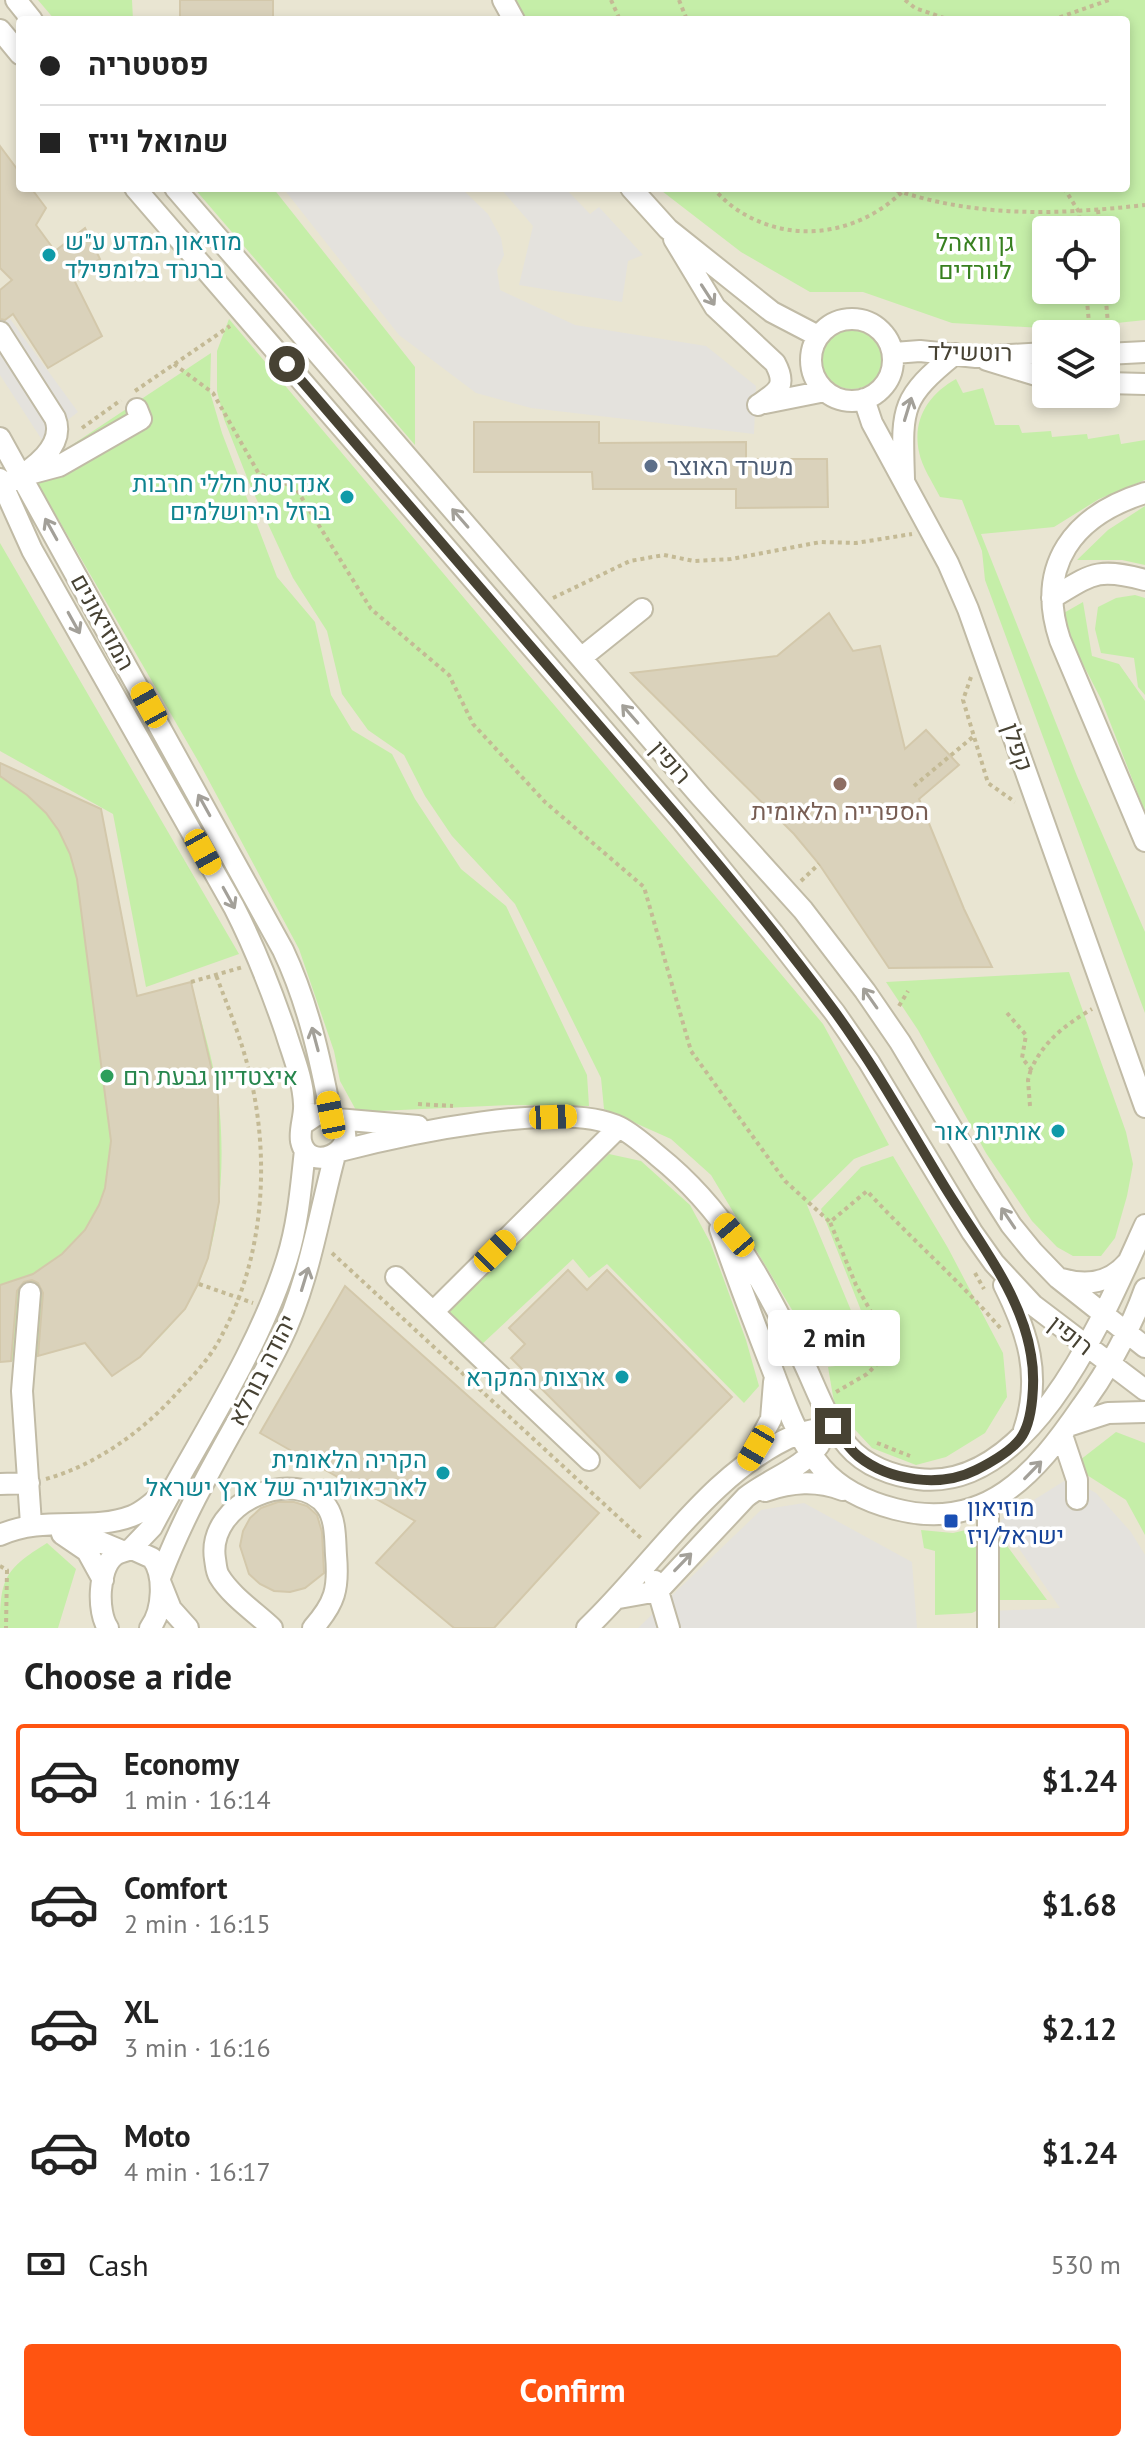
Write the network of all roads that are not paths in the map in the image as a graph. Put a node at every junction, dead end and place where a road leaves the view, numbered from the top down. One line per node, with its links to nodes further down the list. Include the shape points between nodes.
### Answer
1 (16, 0): 2 (street)
2 (29, 16)
3 (0, 30): 4 (street)
4 (16, 49)
5 (138, 192): 42 (street, רופין, via 773,933 869,1062)
6 (178, 192): 30 (street, רופין, one-way to 6)
7 (635, 192): 8 (street)
8 (668, 229): 10 (street, via 772,312); 19 (street, one-way to 19, via 715,307 782,375 776,393 758,405)
9 (0, 332): 23 (street, via 58,428 50,449)
10 (818, 336): 12 (street, via 838,321 862,319 883,331); 19 (street, via 812,371)
11 (1145, 352): 13 (street)
12 (894, 353): 15 (street, רוטשילד); 20 (street, via 891,376 875,395)
13 (1120, 353)
14 (1032, 354): 15 (street, רוטשילד)
15 (966, 356): 16 (street); 24 (street, one-way to 15, via 908,403 922,381)
16 (1032, 374)
17 (1143, 381): 18 (street)
18 (1120, 382)
19 (825, 391): 20 (street, via 844,400)
20 (864, 399): 24 (street, קפלן)
21 (137, 409): 23 (street, via 141,419 59,466)
22 (0, 438): 23 (street, המוזיאונים)
23 (21, 476): 25 (street); 33 (street, המוזיאונים, one-way to 23, via 310,1019 283,950)
24 (904, 483): 32 (street, קפלן, via 948,563 981,645)
25 (1, 485): 34 (street, המוזיאונים, one-way to 34, via 32,550 247,932 301,1080)
26 (1145, 493): 28 (street, via 1117,501 1072,538 1057,565)
27 (1145, 580): 28 (street, via 1105,572)
28 (1052, 598): 31 (street, via 1060,640)
29 (642, 609): 30 (street)
30 (581, 658): 44 (street, רופין, one-way to 30, via 1011,1225 900,1042 803,910)
31 (1145, 841)
32 (1145, 1107)
33 (334, 1117): 34 (street, via 318,1114); 35 (street); 38 (street, via 345,1132)
34 (303, 1124): 37 (street, via 300,1138)
35 (470, 1126): 36 (street, via 578,1116); 38 (street)
36 (619, 1127): 39 (street, via 675,1169); 47 (street)
37 (305, 1150): 38 (street, via 323,1158); 63 (street, יהודה בורלא, via 297,1221 279,1283 259,1331)
38 (337, 1153): 74 (street, יהודה בורלא, one-way to 38, via 186,1512 280,1341 301,1291)
39 (708, 1204): 53 (street); 56 (street, via 749,1260)
40 (1145, 1225): 41 (street)
41 (1130, 1259): 44 (street, via 1099,1281); 48 (street)
42 (994, 1263): 50 (street, רופין, via 1033,1305); 59 (street, via 1023,1323 1032,1360 1030,1412)
43 (396, 1277): 47 (street)
44 (1058, 1278): 48 (street, רופין)
45 (1145, 1289): 49 (street)
46 (30, 1293): 64 (street, via 22,1391)
47 (433, 1312): 61 (street)
48 (1104, 1316): 49 (street, רופין); 50 (street)
49 (1127, 1333): 51 (street, רופין); 52 (street)
50 (1086, 1347): 52 (street, רופין); 59 (street)
51 (1145, 1347)
52 (1109, 1364): 54 (street, רופין); 57 (street)
53 (774, 1374): 58 (street); 62 (street, via 771,1419)
54 (1145, 1390)
55 (1145, 1412): 57 (street, via 1108,1413)
56 (833, 1426): 58 (street); 59 (street, via 874,1466 927,1480 974,1471); 60 (street)
57 (1065, 1430): 68 (street); 69 (street, one-way to 57, via 1026,1478)
58 (798, 1434): 60 (street); 62 (street)
59 (1021, 1438)
60 (812, 1455): 66 (street, via 840,1485); 67 (street)
61 (589, 1460)
62 (747, 1463): 73 (street)
63 (176, 1482): 70 (street, via 135,1515 119,1520); 72 (street, יהודה בורלא, via 152,1527)
64 (29, 1483): 65 (street); 70 (street)
65 (0, 1484)
66 (859, 1496): 67 (street, via 806,1482); 69 (street, via 924,1514 964,1511)
67 (746, 1497): 76 (street, one-way to 67)
68 (1077, 1499)
69 (988, 1502): 85 (street)
70 (31, 1524): 71 (street); 72 (street, via 74,1529); 75 (street, via 76,1542)
71 (0, 1535)
72 (126, 1550): 74 (street, via 152,1558); 75 (street, יהודה בורלא, via 107,1564)
73 (657, 1553): 76 (street); 77 (street)
74 (160, 1579): 79 (street, יהודה בורלא); 80 (street, via 171,1609)
75 (103, 1580): 78 (street)
76 (658, 1591): 77 (street); 84 (street)
77 (619, 1598): 83 (street)
78 (101, 1622)
79 (150, 1628)
80 (188, 1628)
81 (272, 1628): 82 (street, via 217,1574 213,1548 224,1519 245,1499 290,1490 309,1493 327,1506 335,1533 334,1599)
82 (313, 1628)
83 (587, 1628)
84 (669, 1628)
85 (988, 1628)

